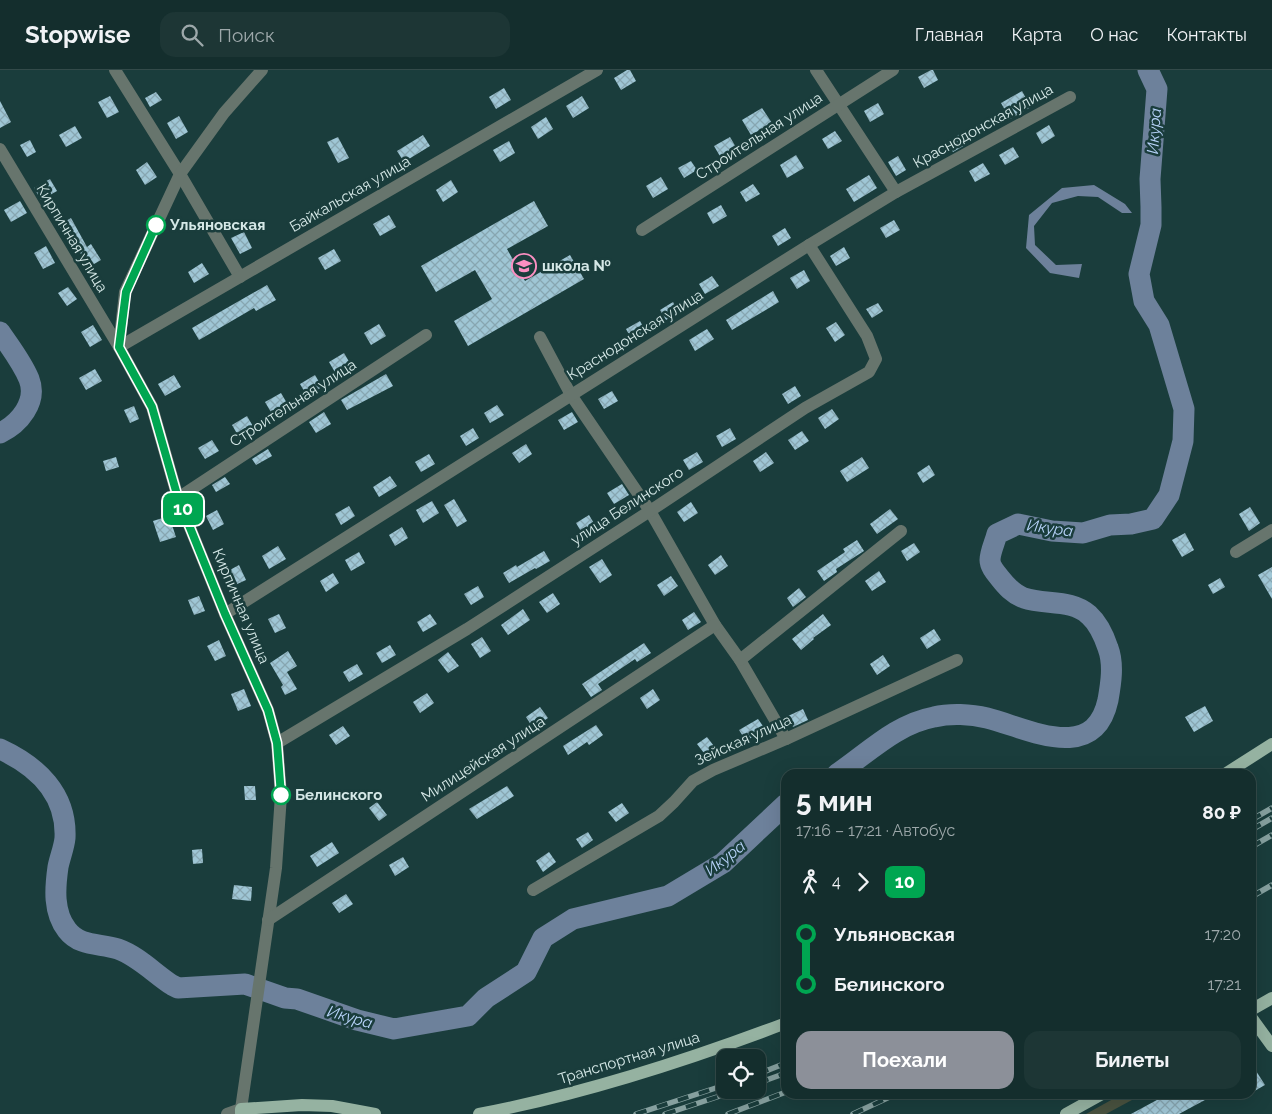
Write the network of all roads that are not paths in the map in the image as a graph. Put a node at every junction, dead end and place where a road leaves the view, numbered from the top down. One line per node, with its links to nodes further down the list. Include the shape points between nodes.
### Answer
1 (116, 70): 9 (street)
2 (262, 70): 9 (street, via 224,112)
3 (597, 70): 13 (street, Байкальская улица)
4 (816, 70): 7 (street)
5 (893, 70): 7 (street, Строительная улица)
6 (1070, 97): 10 (street, Краснодонская улица)
7 (839, 104): 10 (street); 11 (street, Строительная улица)
8 (0, 149): 16 (street, Кирпичная улица)
9 (180, 174): 13 (street); 16 (street, via 126,292)
10 (896, 192): 12 (street, Краснодонская улица)
11 (642, 230)
12 (809, 245): 17 (street, Краснодонская улица); 19 (street, улица Белинского, via 867,336 876,359 869,372 805,408)
13 (240, 277): 16 (street, Байкальская улица)
14 (426, 335): 18 (street, Строительная улица)
15 (540, 337): 17 (street)
16 (119, 347): 18 (street, Кирпичная улица, via 152,407)
17 (572, 395): 19 (street); 23 (street, Краснодонская улица)
18 (178, 498): 23 (street, Кирпичная улица)
19 (650, 511): 24 (street); 28 (street, улица Белинского, via 467,629)
20 (1272, 530): 22 (street)
21 (902, 531): 25 (street)
22 (1236, 552)
23 (225, 614): 28 (street, Кирпичная улица, via 268,710)
24 (715, 625): 25 (street); 32 (street, Милицейская улица)
25 (740, 660): 27 (street)
26 (957, 660): 27 (street, Зейская улица)
27 (786, 739): 31 (street, Зейская улица, via 693,781 659,816)
28 (277, 743): 32 (street, Кирпичная улица, via 281,795 276,868)
29 (1272, 744): 30 (main road)
30 (1233, 769)
31 (533, 890)
32 (268, 920): 39 (street, Кирпичная улица)
33 (1272, 998): 34 (main road)
34 (1256, 1007)
35 (1256, 1024): 37 (main road)
36 (781, 1025): 42 (main road, Транспортная улица, via 627,1078)
37 (1272, 1046)
38 (1093, 1099): 43 (main road)
39 (241, 1111): 40 (street); 41 (main road, via 302,1105 332,1106)
40 (227, 1114)
41 (375, 1114)
42 (478, 1114)
43 (1066, 1114)

